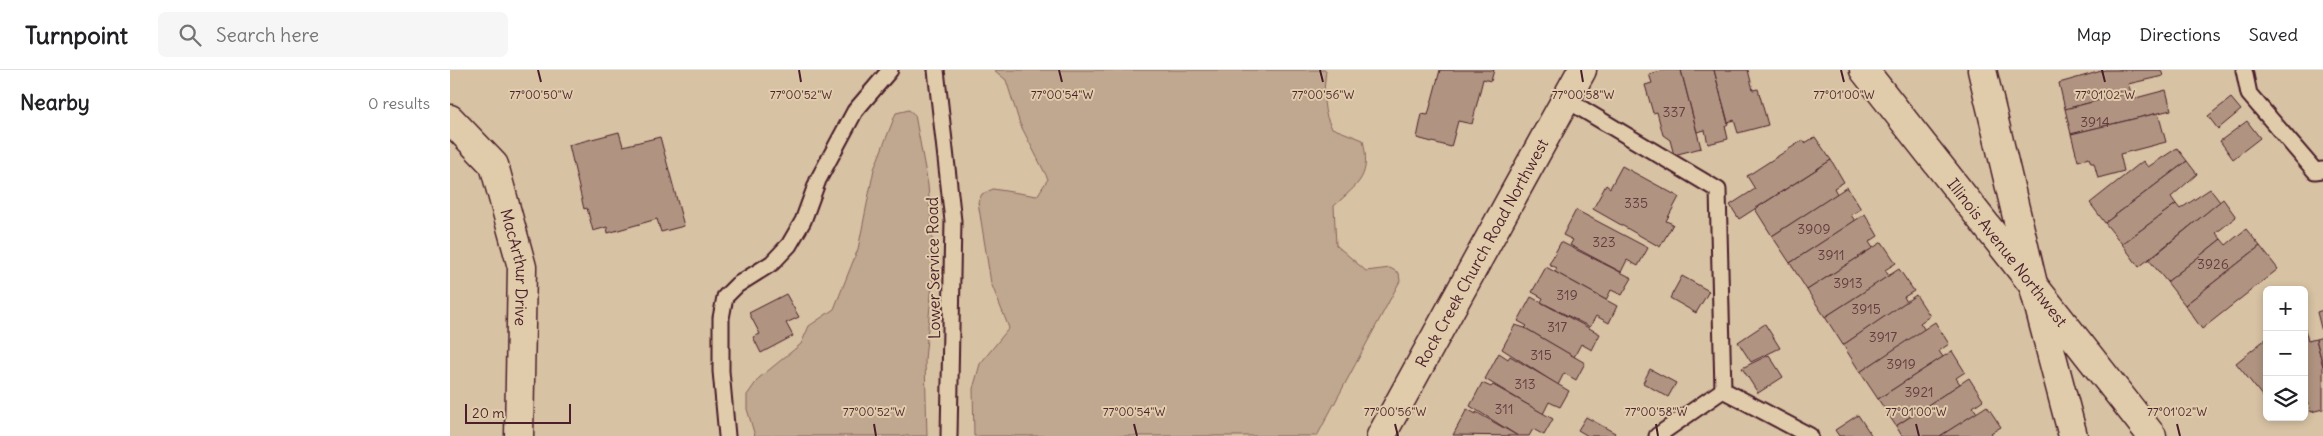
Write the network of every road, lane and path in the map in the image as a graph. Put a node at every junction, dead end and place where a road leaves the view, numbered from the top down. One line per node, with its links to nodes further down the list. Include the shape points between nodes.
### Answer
1 (890, 70): 13 (lane, via 854,111 789,245 772,263 737,285 725,297 721,318 721,371)
2 (936, 70): 14 (lane, Lower Service Road, via 953,221)
3 (1582, 70): 7 (street, Rock Creek Church Road Northwest)
4 (1864, 70): 10 (street, Illinois Avenue Northwest)
5 (1982, 70): 10 (street)
6 (2244, 70): 9 (lane, via 2249,94 2315,172)
7 (1567, 100): 11 (lane, via 1718,190); 15 (street, Rock Creek Church Road Northwest)
8 (450, 119): 12 (street, MacArthur Drive, via 494,164 522,267)
9 (2323, 170)
10 (2033, 284): 18 (street); 19 (street, Illinois Avenue Northwest)
11 (1723, 390): 16 (lane); 17 (lane)
12 (519, 436)
13 (727, 436)
14 (949, 436)
15 (1381, 436)
16 (1657, 436)
17 (1810, 436)
18 (2073, 436)
19 (2152, 436)

